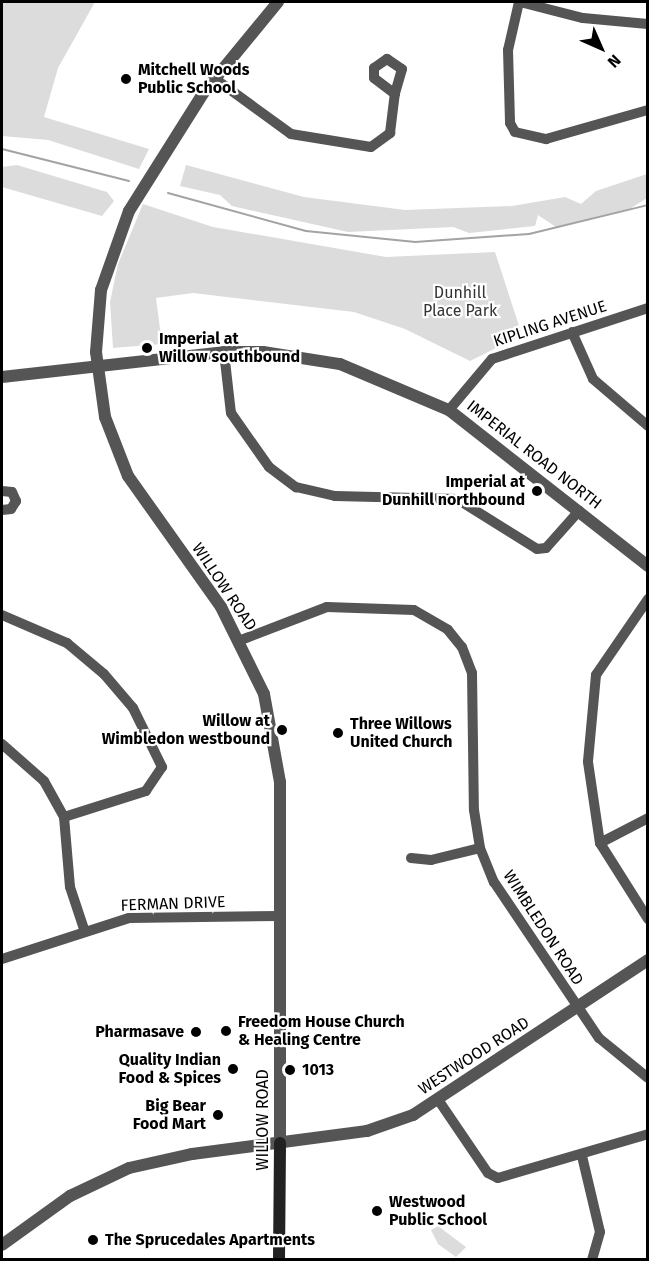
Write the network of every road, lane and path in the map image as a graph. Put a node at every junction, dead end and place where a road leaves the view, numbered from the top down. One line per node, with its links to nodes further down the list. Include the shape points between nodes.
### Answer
1 (278, 2): 4 (street, WILLOW ROAD)
2 (520, 2): 3 (street, via 583,18); 6 (street, via 508,50 510,123 515,132 546,139)
3 (648, 24)
4 (214, 78): 5 (street, via 291,134 372,147 390,133); 10 (street, WILLOW ROAD, via 156,164 111,252 96,319)
5 (395, 94)
6 (648, 110)
7 (648, 308): 8 (street, KIPLING AVENUE)
8 (572, 332): 12 (street, KIPLING AVENUE, via 492,359); 13 (street, via 593,379)
9 (224, 352): 10 (street, IMPERIAL ROAD NORTH); 12 (street, IMPERIAL ROAD NORTH, via 263,352 339,364); 16 (street, via 231,413 269,467 296,487 336,496 457,499 537,549 546,548)
10 (97, 366): 11 (street, IMPERIAL ROAD NORTH); 20 (street, WILLOW ROAD, via 105,417 128,476)
11 (2, 377)
12 (449, 410): 16 (street, IMPERIAL ROAD NORTH)
13 (648, 426)
14 (2, 491): 15 (street, via 12,492 16,501 11,509)
15 (2, 510)
16 (579, 511): 17 (street, IMPERIAL ROAD NORTH)
17 (648, 566)
18 (648, 598): 24 (street, via 609,648 591,695 591,805)
19 (2, 615): 22 (street, via 60,639 104,674 133,708 162,767 146,791)
20 (241, 640): 25 (street, WIMBLEDON ROAD, via 327,607 414,610 448,630 462,647 472,673); 27 (street, WILLOW ROAD, via 264,694 277,751)
21 (2, 744): 22 (street, via 44,781)
22 (64, 817): 29 (street, via 70,887)
23 (648, 818): 24 (street)
24 (600, 843): 28 (street)
25 (480, 848): 26 (street, via 431,860); 32 (street, WIMBLEDON ROAD, via 494,882)
26 (411, 858)
27 (280, 916): 29 (street, FERMAN DRIVE, via 147,916); 36 (street, WILLOW ROAD)
28 (648, 919)
29 (84, 929): 30 (street, FERMAN DRIVE)
30 (2, 959)
31 (648, 960): 32 (street, WESTWOOD ROAD)
32 (577, 1008): 33 (street, WIMBLEDON ROAD, via 599,1038); 34 (street, WESTWOOD ROAD)
33 (648, 1078)
34 (439, 1101): 36 (street, WESTWOOD ROAD, via 368,1131); 37 (street, via 488,1173 498,1178)
35 (648, 1134): 37 (street)
36 (280, 1143): 38 (street, WESTWOOD ROAD, via 129,1168 70,1196); 39 (main road, WILLOW ROAD)
37 (582, 1156): 40 (street, via 600,1232)
38 (2, 1245)
39 (279, 1260)
40 (592, 1260)

